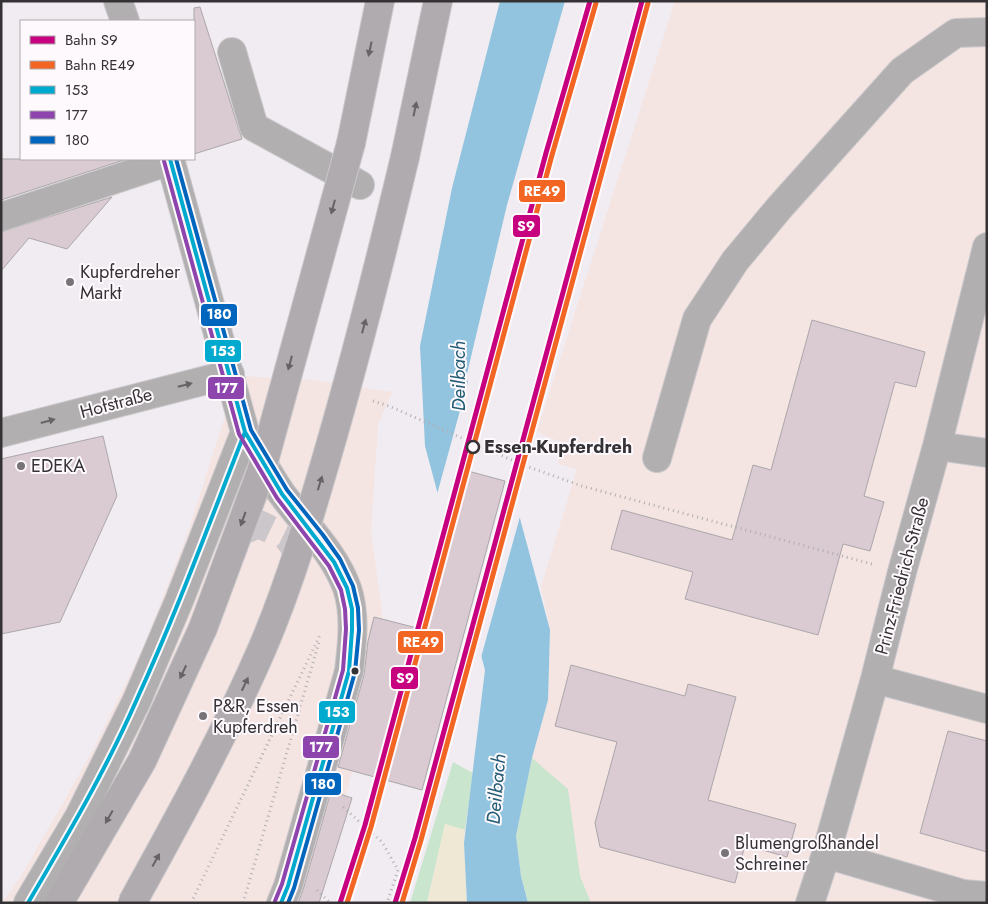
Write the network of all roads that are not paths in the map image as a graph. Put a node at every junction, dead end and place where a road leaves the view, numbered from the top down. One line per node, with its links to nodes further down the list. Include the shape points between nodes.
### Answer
1 (118, 1): 4 (street)
2 (380, 1): 22 (highway, one-way to 22, bridge, via 351,143 261,472 203,628 142,761)
3 (438, 1): 23 (highway, one-way to 3, bridge, via 195,789 262,649 297,555 366,320)
4 (125, 20)
5 (987, 32): 16 (street, via 956,33 902,71 735,261 697,319)
6 (232, 52): 8 (street, via 254,127)
7 (170, 160): 9 (street); 11 (street)
8 (360, 184)
9 (1, 217)
10 (987, 247): 14 (street, Prinz-Friedrich-Straße)
11 (230, 374): 12 (street); 13 (street, Hofstraße, one-way to 11)
12 (245, 432): 21 (street, via 137,700 79,817); 24 (street, via 266,471 336,564 347,589 353,636 349,671)
13 (1, 433)
14 (937, 446): 15 (street); 17 (street, Prinz-Friedrich-Straße)
15 (987, 453)
16 (657, 458)
17 (875, 679): 18 (street); 19 (street, Prinz-Friedrich-Straße)
18 (987, 709)
19 (826, 854): 20 (street, via 963,894); 25 (street, Prinz-Friedrich-Straße)
20 (987, 896)
21 (28, 903)
22 (59, 903)
23 (132, 903)
24 (281, 903)
25 (810, 903)

